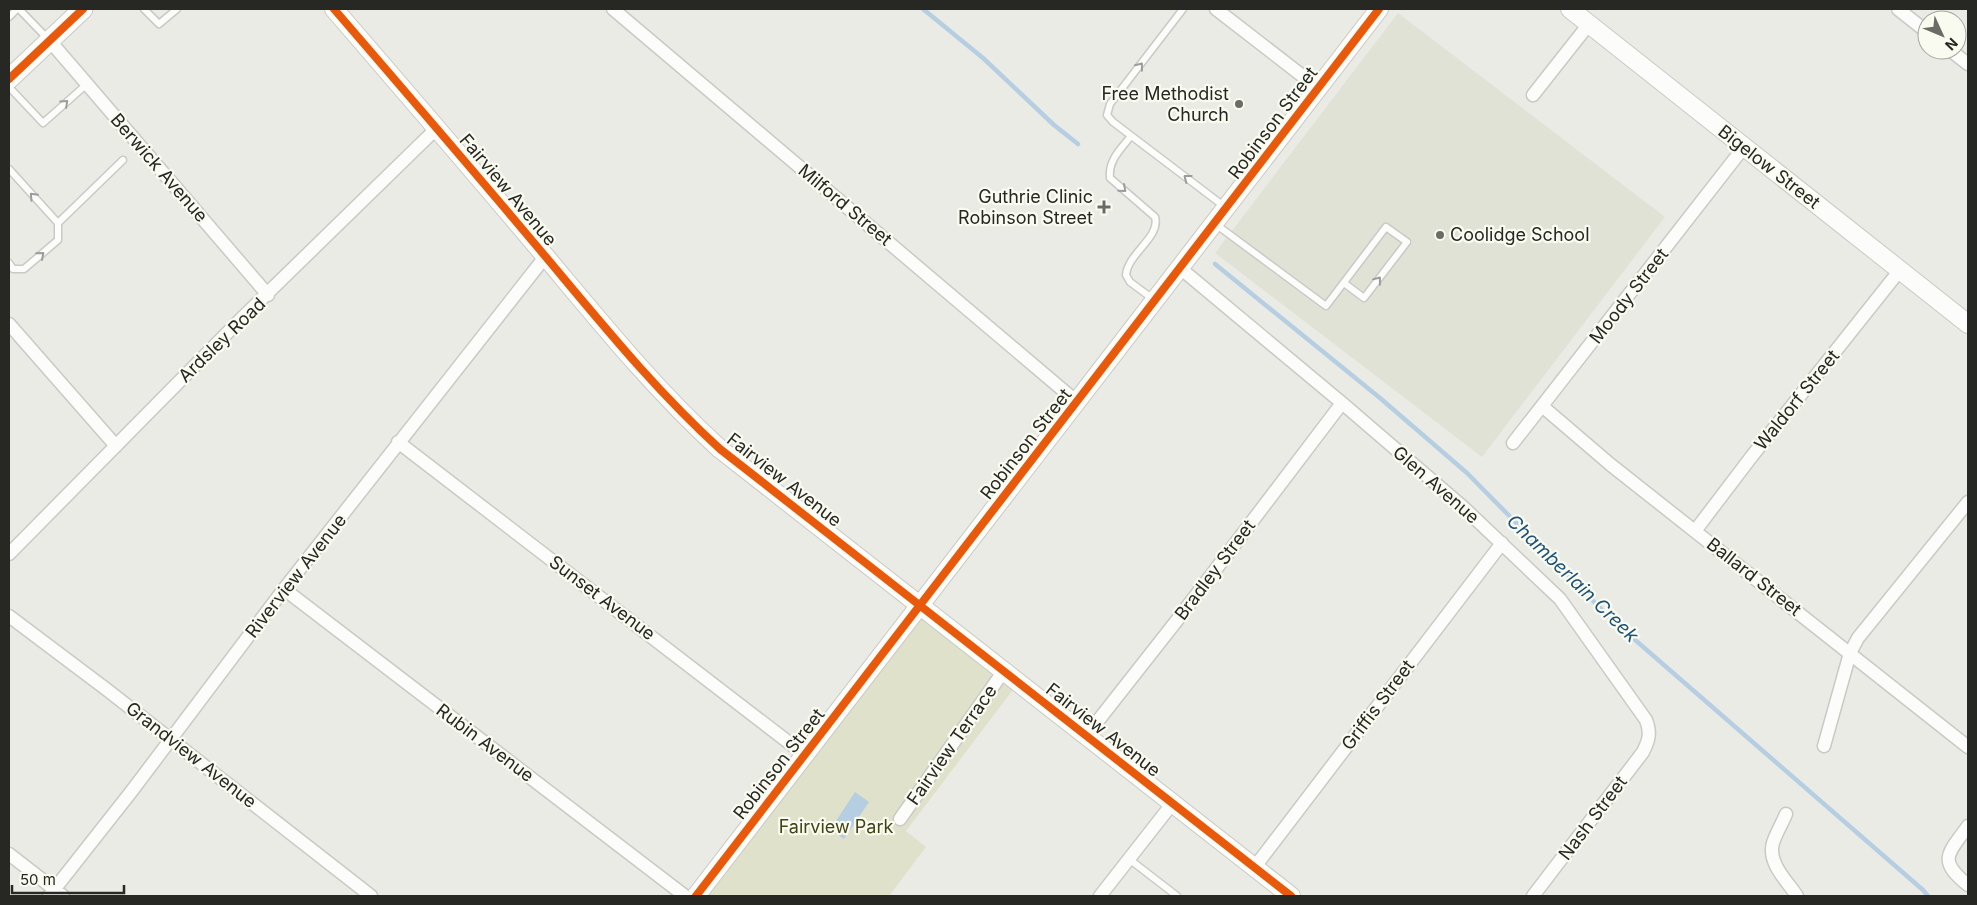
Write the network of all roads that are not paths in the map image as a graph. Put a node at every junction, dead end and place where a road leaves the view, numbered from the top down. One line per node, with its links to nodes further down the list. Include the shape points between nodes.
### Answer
1 (18, 9): 12 (lane); 15 (lane)
2 (83, 9): 15 (main road)
3 (144, 9): 4 (lane, via 159,24)
4 (177, 9)
5 (334, 9): 21 (street, Fairview Avenue)
6 (613, 9): 38 (street, Milford Street)
7 (1183, 9): 22 (lane, one-way to 7, via 1107,115 1110,104)
8 (1216, 9): 19 (street)
9 (1379, 9): 19 (street, Robinson Street)
10 (1570, 9): 13 (street, Bigelow Street)
11 (1898, 9): 14 (street)
12 (9, 18)
13 (1589, 24): 20 (street); 23 (street, Bigelow Street)
14 (1917, 24)
15 (50, 41): 16 (main road); 17 (street, Berwick Avenue)
16 (9, 79)
17 (87, 84): 18 (lane, one-way to 17, via 43,123); 34 (street, Berwick Avenue)
18 (9, 87)
19 (1318, 88): 26 (street, Robinson Street)
20 (1533, 95)
21 (437, 128): 29 (street, Fairview Avenue); 34 (street, Ardsley Road)
22 (1131, 136): 26 (lane, one-way to 22); 35 (lane, one-way to 35, via 1113,160 1109,168 1110,178 1155,217 1154,231 1130,261 1126,275 1130,282)
23 (1744, 148): 32 (street, Bigelow Street); 40 (street, Moody Street)
24 (123, 160): 27 (lane)
25 (9, 169): 27 (lane, one-way to 25)
26 (1226, 207): 28 (street, Robinson Street)
27 (58, 223): 30 (lane, one-way to 27, via 13,269 24,269 58,240)
28 (1214, 223): 31 (street, Robinson Street); 33 (lane, via 1326,306)
29 (545, 257): 41 (street, Riverview Avenue); 49 (street, Fairview Avenue, via 633,362 684,416 720,449)
30 (9, 263)
31 (1180, 268): 35 (street, Robinson Street); 39 (street, Glen Avenue)
32 (1900, 270): 37 (street, Bigelow Street); 45 (street, Waldorf Street)
33 (1344, 284): 33 (lane, one-way to 33, via 1364,298 1407,242 1386,227)
34 (268, 294): 43 (street, Ardsley Road)
35 (1155, 300): 38 (street, Robinson Street)
36 (9, 324): 43 (street)
37 (1968, 324)
38 (1077, 402): 49 (street, Robinson Street)
39 (1342, 402): 46 (street, Glen Avenue); 53 (street, Bradley Street)
40 (1542, 406): 42 (street, Moody Street); 45 (street, Ballard Street)
41 (398, 442): 48 (street, Riverview Avenue); 58 (street, Sunset Avenue)
42 (1513, 443)
43 (116, 446): 47 (street, Ardsley Road)
44 (1968, 502): 51 (street, via 1858,638)
45 (1695, 531): 51 (street, Ballard Street)
46 (1502, 543): 54 (street, Glen Avenue, via 1560,599 1646,720); 65 (street, Griffis Street)
47 (9, 554)
48 (284, 589): 55 (street, Riverview Avenue); 69 (street, Rubin Avenue)
49 (920, 606): 52 (street, Fairview Avenue); 58 (street, Robinson Street)
50 (9, 616): 55 (street, Grandview Avenue)
51 (1850, 653): 56 (street); 57 (street, Ballard Street)
52 (1004, 672): 53 (street, Fairview Avenue); 61 (street, Fairview Terrace)
53 (1086, 736): 59 (street, Fairview Avenue)
54 (1649, 738): 74 (street, Nash Street, via 1643,752)
55 (171, 740): 67 (street, Riverview Avenue); 68 (street, Grandview Avenue)
56 (1824, 746)
57 (1968, 747)
58 (805, 754): 70 (street, Robinson Street)
59 (1172, 804): 64 (street); 65 (street, Fairview Avenue)
60 (1786, 814): 75 (street, via 1772,845 1772,854 1782,876)
61 (900, 819)
62 (1968, 826): 66 (street, via 1948,858 1950,867)
63 (9, 854): 67 (street)
64 (1128, 859): 71 (street); 72 (lane)
65 (1254, 868): 73 (street, Fairview Avenue)
66 (1968, 885)
67 (55, 894)
68 (371, 896)
69 (685, 896)
70 (696, 896)
71 (1100, 896)
72 (1177, 896)
73 (1291, 896)
74 (1534, 896)
75 (1797, 896)

